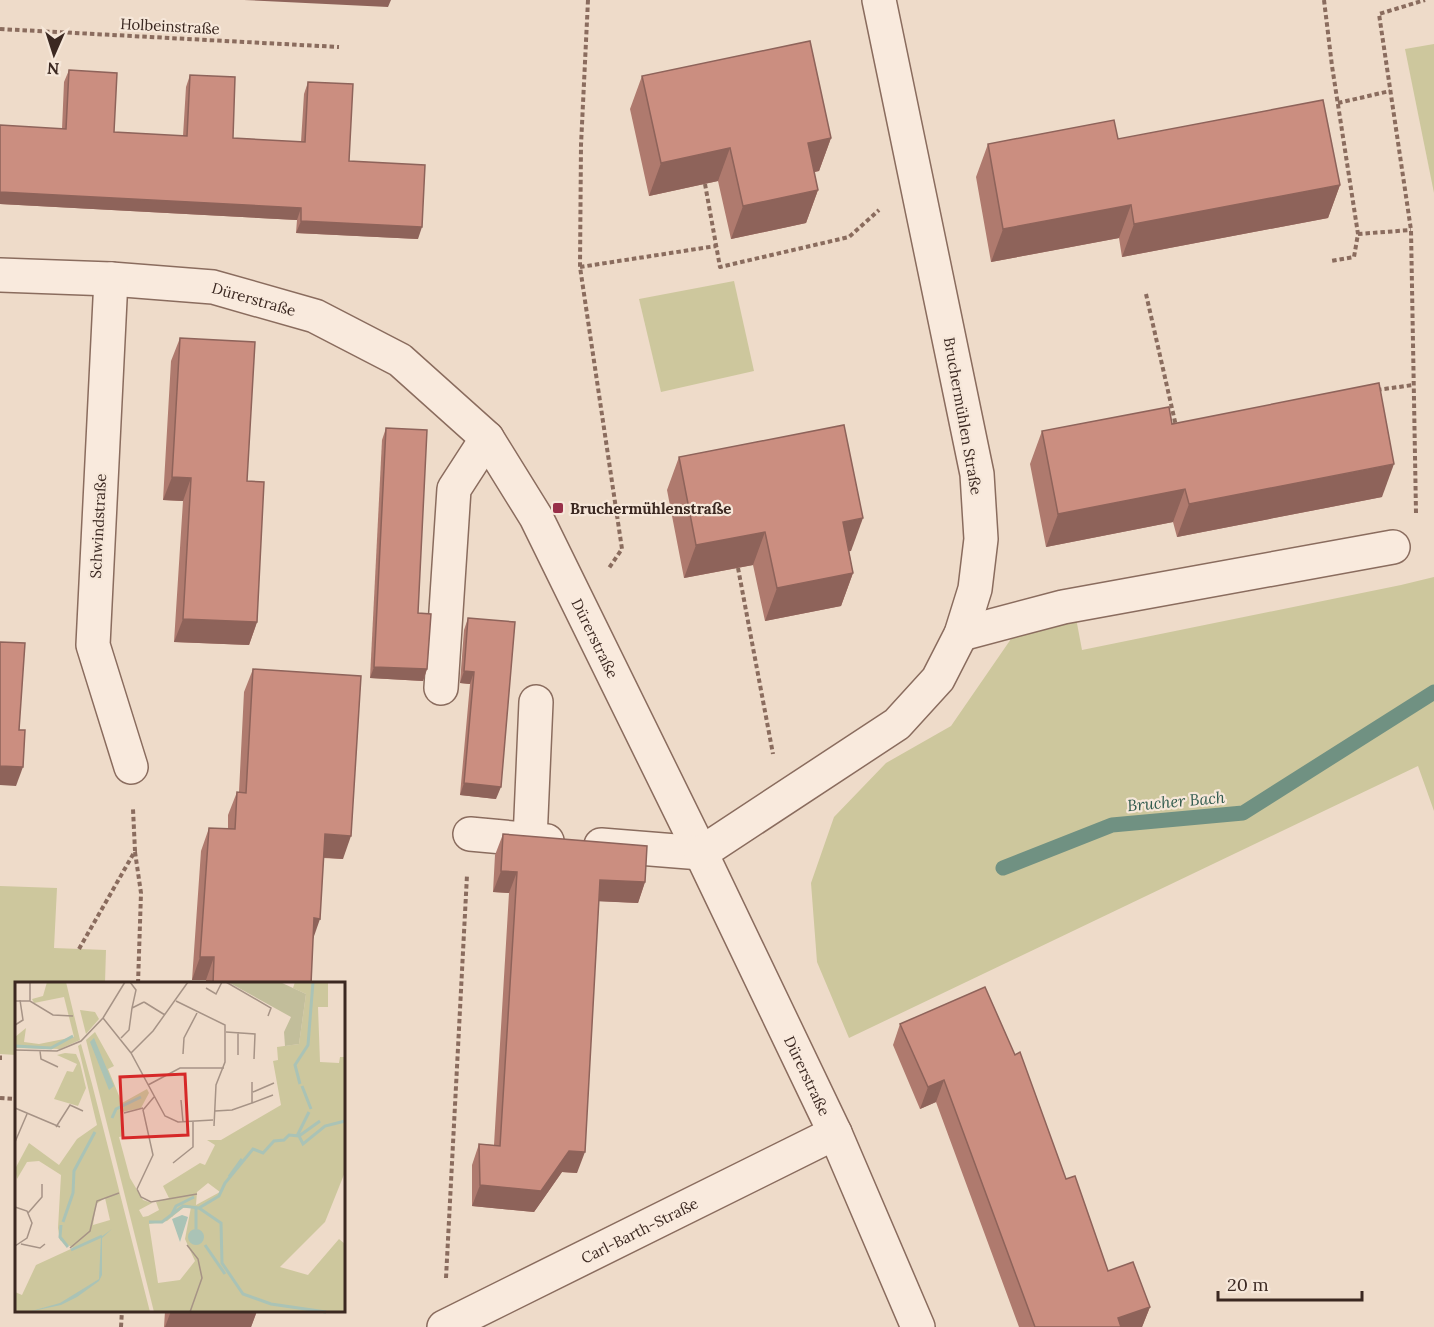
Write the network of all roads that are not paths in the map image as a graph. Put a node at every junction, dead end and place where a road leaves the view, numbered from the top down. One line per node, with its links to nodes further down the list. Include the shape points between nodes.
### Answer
1 (879, 0): 6 (street, Bruchermühlen Straße, via 977,474 981,539 975,589)
2 (0, 275): 3 (street, Dürerstraße)
3 (111, 279): 4 (street, Dürerstraße, via 213,287 315,316 400,360); 9 (street, Schwindstraße, via 93,645)
4 (487, 438): 7 (street, via 454,489); 12 (street, Dürerstraße, via 536,517)
5 (1393, 547): 6 (street, via 1063,607)
6 (961, 634): 12 (street, Bruchermühlen Straße, via 938,679 897,724)
7 (441, 688)
8 (536, 702): 11 (street)
9 (131, 767)
10 (470, 834): 11 (street)
11 (530, 840): 12 (street)
12 (701, 854): 13 (street, Dürerstraße)
13 (835, 1133): 14 (street, Carl-Barth-Straße); 15 (street, Dürerstraße)
14 (444, 1327)
15 (918, 1327)

